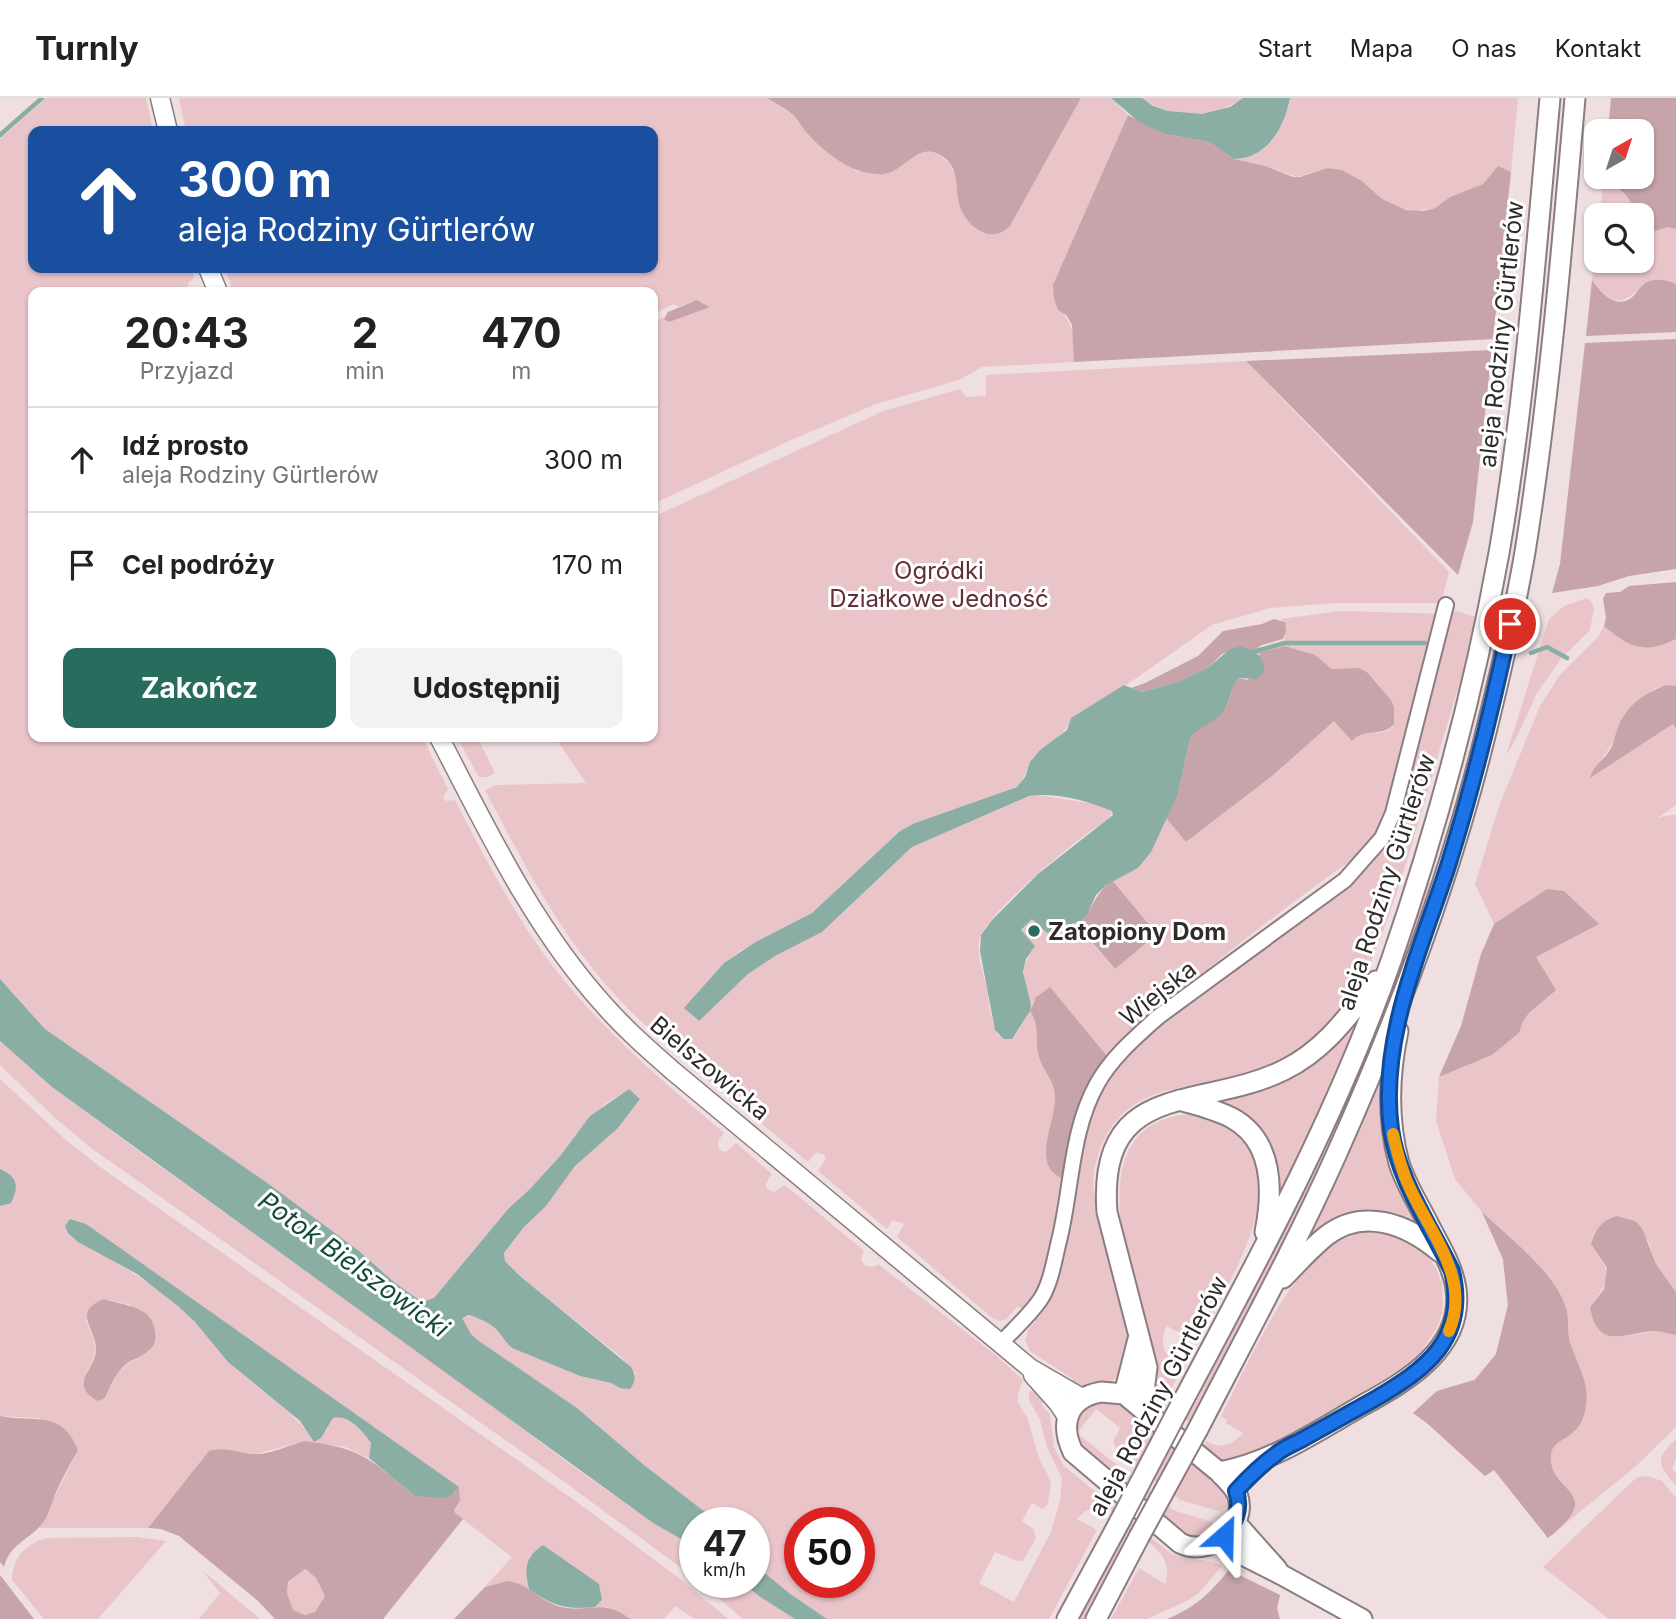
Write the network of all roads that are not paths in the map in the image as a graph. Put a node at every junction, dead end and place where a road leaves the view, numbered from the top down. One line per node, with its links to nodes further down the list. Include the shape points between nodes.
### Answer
1 (160, 98): 4 (street)
2 (1550, 98): 7 (main road, aleja Rodziny Gürtlerów, via 1518,429 1487,613 1454,754)
3 (1575, 98): 8 (main road, aleja Rodziny Gürtlerów, via 1555,322 1524,553 1467,803)
4 (167, 126)
5 (1446, 605): 14 (street, Wiejska, via 1393,813 1382,838 1345,880 1158,1017 1115,1060 1096,1086 1083,1118 1061,1236 1042,1299)
6 (442, 742): 14 (street, Bielszowicka, via 544,926 603,1004 673,1072)
7 (1390, 964): 9 (main road, via 1310,1055 1263,1079); 11 (main road, aleja Rodziny Gürtlerów, via 1330,1109)
8 (1405, 992): 10 (main road, via 1394,1051 1391,1129 1410,1188); 12 (main road, aleja Rodziny Gürtlerów, via 1336,1155)
9 (1178, 1100): 11 (main road, via 1233,1119 1251,1135 1262,1154 1271,1183); 13 (main road, via 1156,1107 1122,1133 1105,1185 1107,1212)
10 (1444, 1255): 12 (main road, via 1402,1228 1359,1220 1326,1236); 20 (main road, via 1452,1271 1457,1305 1451,1328 1428,1363)
11 (1259, 1257): 26 (main road, aleja Rodziny Gürtlerów, bridge)
12 (1269, 1291): 27 (main road, aleja Rodziny Gürtlerów, bridge)
13 (1138, 1338): 16 (main road); 18 (main road, via 1147,1367)
14 (1000, 1344): 15 (street, Bielszowicka)
15 (1030, 1368): 17 (street); 19 (street)
16 (1124, 1394): 17 (main road, via 1101,1392); 18 (main road)
17 (1082, 1398): 19 (main road)
18 (1142, 1409): 21 (main road)
19 (1068, 1419): 24 (main road, via 1067,1439 1077,1457 1173,1538 1192,1547)
20 (1275, 1454): 21 (main road); 22 (main road)
21 (1219, 1472): 22 (main road)
22 (1236, 1491): 23 (main road)
23 (1235, 1522): 24 (main road); 25 (main road)
24 (1217, 1542): 25 (main road)
25 (1282, 1575): 28 (main road)
26 (1067, 1619)
27 (1096, 1619)
28 (1362, 1619)

